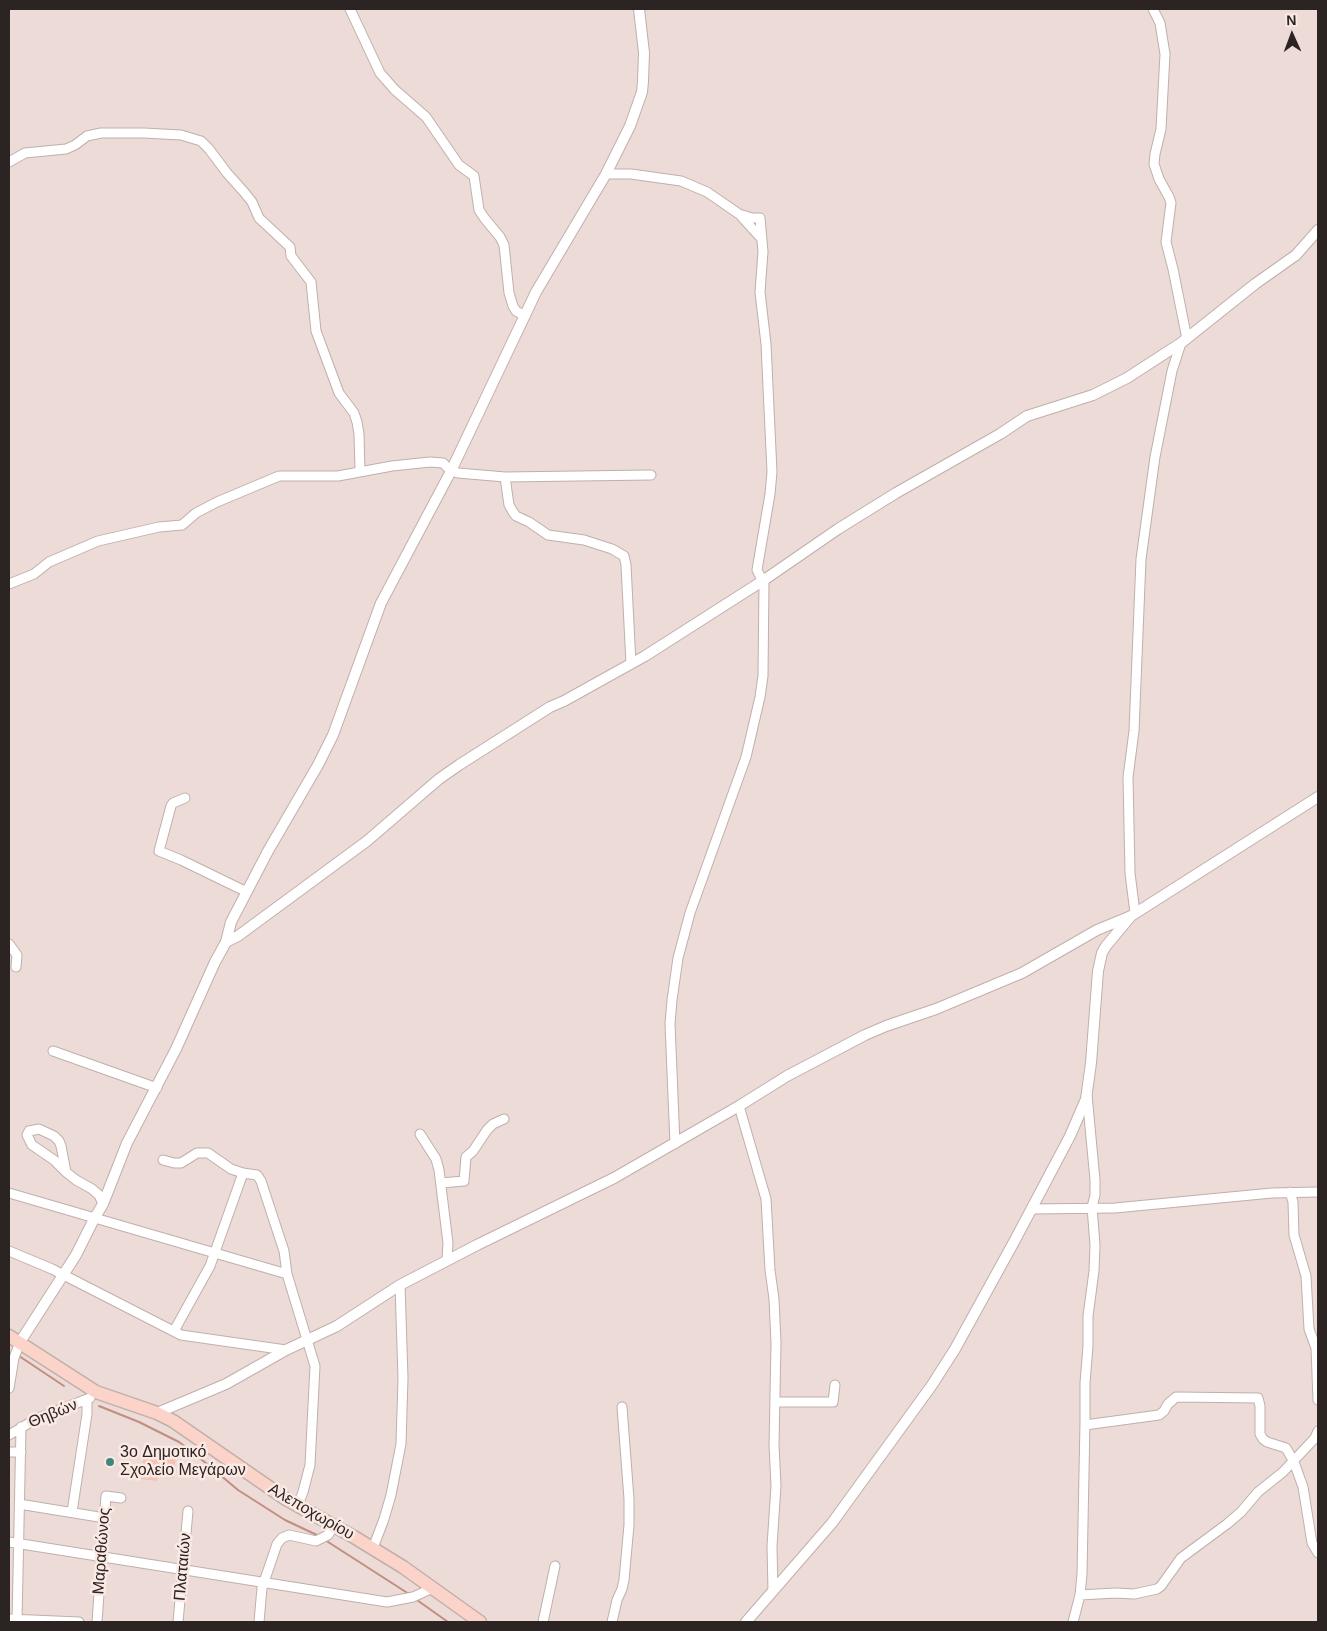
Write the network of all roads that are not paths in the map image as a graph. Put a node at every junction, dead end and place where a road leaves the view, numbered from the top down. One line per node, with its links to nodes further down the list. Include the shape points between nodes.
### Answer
1 (350, 9): 7 (street, via 380,73 426,117 459,165 474,176 479,210 504,245 513,306)
2 (639, 9): 5 (street, via 644,53 642,92 633,119)
3 (1153, 9): 8 (street, via 1160,24 1165,54 1161,129 1154,164 1171,203 1166,242)
4 (9, 162): 10 (street, via 25,154 66,149 88,136 101,134 181,134 201,141 252,202 259,218 290,247 291,256 311,282 316,331 341,398 357,422)
5 (606, 174): 7 (street); 13 (street, via 681,181 707,192 739,214 760,218 760,292 766,344 772,472 757,570)
6 (1318, 230): 8 (street, via 1296,255)
7 (525, 316): 9 (street)
8 (1184, 341): 13 (street, via 1102,391 1027,416 868,510); 19 (street, via 1172,371 1155,457 1141,559 1134,730 1128,777)
9 (451, 471): 10 (street, via 443,463 430,462); 12 (street); 18 (street, via 381,603 333,735)
10 (360, 472): 14 (street, via 275,476 196,513 182,525 98,541)
11 (650, 475): 12 (street)
12 (506, 477): 15 (street, via 510,505 516,516 548,535 580,539 624,556)
13 (764, 580): 15 (street); 29 (street, via 760,697 746,757 690,913 675,978 670,1024)
14 (9, 584)
15 (631, 664): 20 (street, via 544,711 449,771 367,841)
16 (1318, 797): 19 (street)
17 (185, 798): 18 (street, via 171,806 159,851)
18 (247, 892): 20 (street, via 231,922)
19 (1133, 915): 25 (street, via 1102,953); 26 (street, via 1097,930 1022,974 865,1035 787,1076)
20 (226, 942): 24 (street)
21 (9, 944): 22 (street, via 17,955)
22 (16, 968)
23 (54, 1051): 24 (street)
24 (157, 1088): 37 (street, via 127,1143)
25 (1087, 1093): 38 (street, via 1095,1180); 39 (street, via 1070,1136)
26 (739, 1106): 29 (street); 55 (street, via 766,1199 776,1343)
27 (504, 1119): 33 (street, via 487,1130 466,1157 464,1181)
28 (420, 1134): 33 (street, via 436,1159)
29 (675, 1144): 43 (street, via 591,1190)
30 (163, 1160): 32 (street, via 181,1163 202,1152)
31 (66, 1172): 31 (street, via 59,1141 43,1130 29,1131 27,1135 32,1146); 37 (street, via 99,1195)
32 (243, 1173): 42 (street); 44 (street, via 259,1177 284,1251)
33 (441, 1183): 43 (street)
34 (1290, 1192): 35 (street); 38 (street, via 1115,1208); 54 (street, via 1294,1235 1306,1276 1309,1329 1316,1348)
35 (1318, 1192)
36 (9, 1193): 40 (street)
37 (103, 1204): 40 (street)
38 (1092, 1207): 39 (street); 58 (street, via 1095,1245 1084,1383)
39 (1032, 1209): 81 (street, via 941,1374 832,1523)
40 (94, 1218): 42 (street); 45 (street)
41 (9, 1251): 45 (street)
42 (215, 1253): 44 (street); 47 (street)
43 (448, 1260): 46 (street)
44 (287, 1274): 48 (street)
45 (62, 1276): 47 (street); 49 (street)
46 (400, 1285): 48 (street, via 337,1326); 74 (street, via 401,1444 391,1495)
47 (174, 1331): 50 (street, via 189,1337)
48 (308, 1340): 50 (street); 67 (street, via 315,1375 310,1465)
49 (16, 1341): 52 (street); 53 (main road, Αλεποχωρίου, via 65,1373)
50 (286, 1350): 57 (street, via 226,1384)
51 (835, 1385): 55 (street, via 834,1399 830,1403)
52 (9, 1388)
53 (92, 1396): 57 (main road, Αλεποχωρίου); 59 (street, Θηβών); 69 (street)
54 (1318, 1400)
55 (775, 1402): 81 (street)
56 (622, 1407): 90 (street, via 629,1525 624,1580)
57 (157, 1413): 67 (main road, Αλεποχωρίου, via 193,1434)
58 (1085, 1425): 64 (street, via 1159,1415 1176,1397 1256,1397 1260,1406 1260,1434 1263,1439 1286,1448); 82 (street)
59 (21, 1427): 61 (street, Θηβών); 63 (street)
60 (1318, 1431): 64 (street)
61 (9, 1435)
62 (9, 1452): 63 (street)
63 (20, 1452): 66 (street)
64 (1294, 1462): 75 (street, via 1303,1488 1312,1543); 82 (street, via 1227,1524 1184,1554 1157,1589 1134,1594)
65 (122, 1498): 70 (street, Μαραθώνος, via 106,1496)
66 (19, 1504): 69 (street); 73 (street)
67 (297, 1507): 71 (main road, Αλεποχωρίου)
68 (188, 1511): 78 (street, Πλαταιών)
69 (72, 1512): 70 (street)
70 (105, 1518): 76 (street, Μαραθώνος)
71 (334, 1526): 74 (main road, Αλεποχωρίου); 79 (street, via 328,1535 316,1540 289,1535 282,1538)
72 (9, 1542): 73 (street)
73 (19, 1544): 76 (street); 83 (street)
74 (373, 1548): 80 (main road, Αλεποχωρίου)
75 (1318, 1553)
76 (102, 1556): 78 (street); 85 (street, Μαραθώνος)
77 (555, 1566): 89 (street)
78 (183, 1569): 79 (street); 86 (street, Πλαταιών)
79 (264, 1582): 80 (street, via 387,1602 413,1597); 87 (street)
80 (433, 1588): 88 (main road, Αλεποχωρίου)
81 (773, 1591): 91 (street)
82 (1080, 1595): 92 (street)
83 (15, 1620): 84 (street)
84 (79, 1622)
85 (97, 1622)
86 (178, 1622)
87 (259, 1622)
88 (480, 1622)
89 (543, 1622)
90 (612, 1622)
91 (746, 1622)
92 (1073, 1622)

